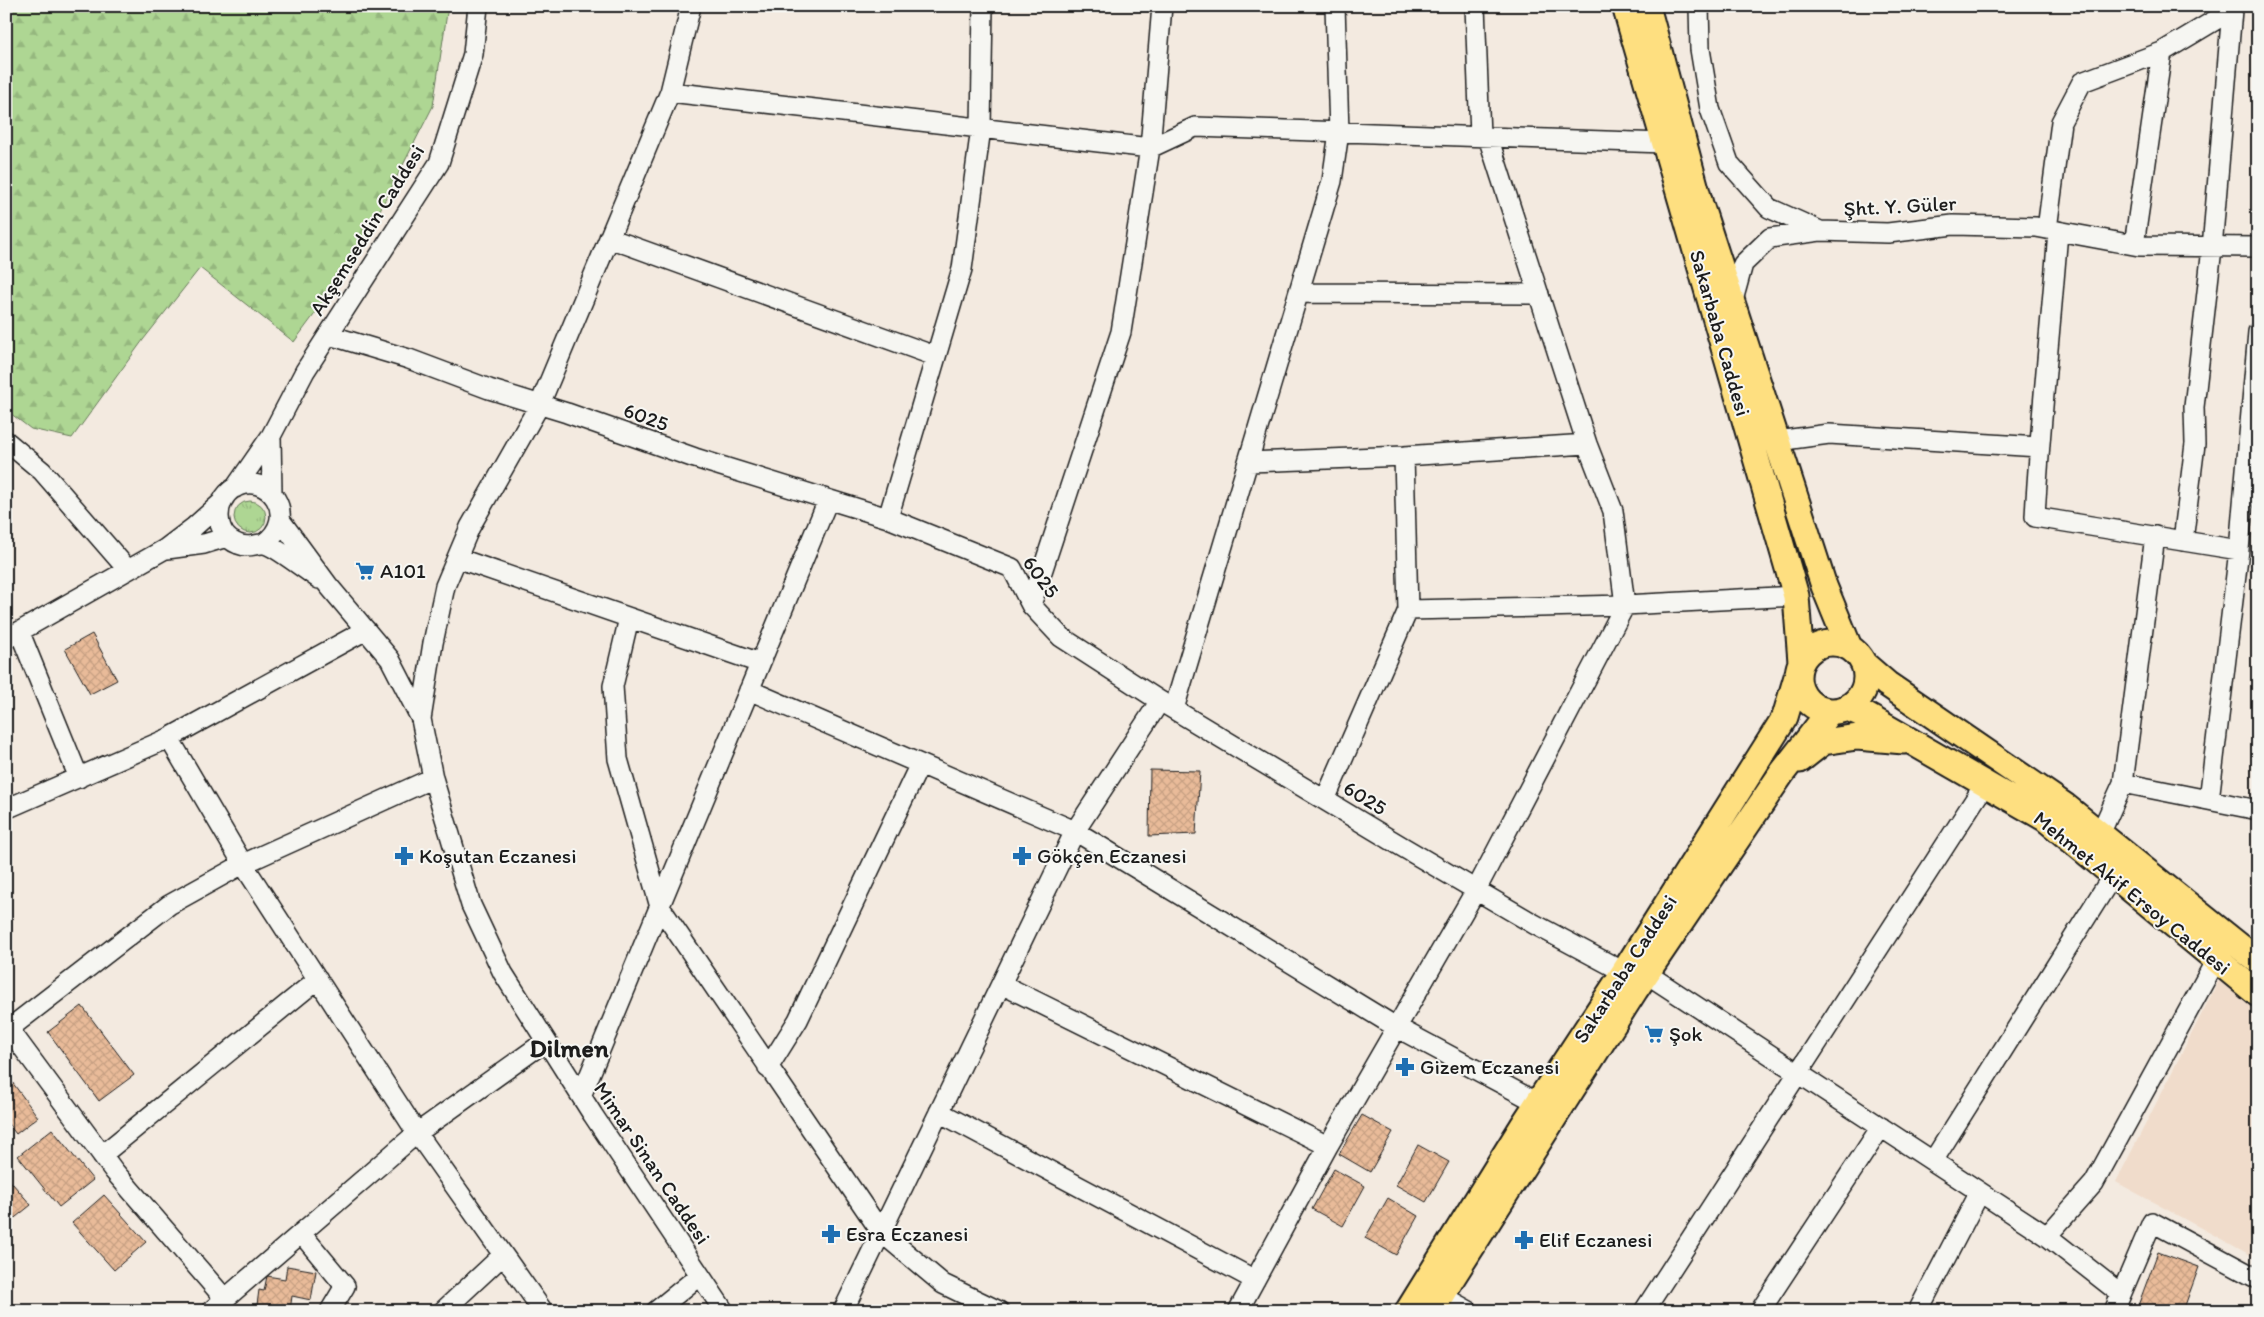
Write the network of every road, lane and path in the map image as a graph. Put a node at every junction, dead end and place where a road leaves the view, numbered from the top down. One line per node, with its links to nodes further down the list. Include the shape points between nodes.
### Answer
1 (478, 6): 27 (street, Akşemseddin Caddesi, via 473,54 439,164)
2 (691, 6): 11 (street)
3 (983, 6): 12 (street)
4 (1162, 6): 16 (street)
5 (1335, 6): 13 (street)
6 (1475, 6): 14 (street)
7 (1625, 6): 15 (main road, Sakarbaba Caddesi)
8 (1647, 6): 25 (main road, Sakarbaba Caddesi, via 1700,204)
9 (1699, 6): 18 (street, Şht. Y. Güler, via 1700,49 1710,110 1729,163 1770,208)
10 (2162, 52): 17 (street, via 2082,82 2061,122); 20 (street); 22 (street, via 2232,10)
11 (670, 92): 12 (street); 19 (street)
12 (982, 128): 16 (street); 28 (street, via 962,269)
13 (1339, 132): 14 (street); 16 (street, via 1195,127); 23 (street, via 1332,181)
14 (1484, 137): 15 (street); 24 (street)
15 (1664, 143): 52 (main road, Sakarbaba Caddesi)
16 (1150, 148): 53 (street, via 1121,332)
17 (2052, 230): 18 (street, Şht. Y. Güler, via 1953,225 1888,233); 20 (street, Şht. Y. Güler); 34 (street, via 2048,370)
18 (1820, 231): 25 (street, via 1770,238 1743,264)
19 (609, 238): 28 (street); 29 (street)
20 (2134, 245): 22 (street, Şht. Y. Güler)
21 (2258, 247): 22 (street, Şht. Y. Güler)
22 (2212, 248): 45 (street, via 2194,407 2195,444)
23 (1299, 293): 24 (street); 36 (street)
24 (1539, 294): 33 (street)
25 (1732, 304): 32 (main road, Sakarbaba Caddesi)
26 (2258, 332): 48 (street)
27 (329, 335): 29 (street, 6025); 30 (street, Akşemseddin Caddesi, via 305,371)
28 (935, 356): 41 (street)
29 (540, 404): 39 (street, 6025); 49 (street, via 470,527)
30 (271, 436): 37 (street, Akşemseddin Caddesi); 38 (street)
31 (6, 441): 50 (street, via 42,471)
32 (1777, 441): 34 (street, via 1829,434); 59 (main road, Sakarbaba Caddesi, via 1824,586)
33 (1587, 444): 35 (street); 54 (street, via 1613,511)
34 (2039, 448): 43 (street, via 2035,517)
35 (1404, 456): 36 (street); 55 (street)
36 (1249, 462): 63 (street)
37 (235, 488): 38 (street, via 254,485); 40 (street)
38 (272, 494): 42 (street, via 278,502)
39 (828, 500): 41 (street, 6025); 60 (street)
40 (222, 502): 44 (street, via 219,520); 47 (street)
41 (888, 518): 53 (street, 6025, via 1012,568)
42 (281, 521): 46 (street, via 272,538); 51 (street)
43 (2155, 536): 45 (street); 72 (street)
44 (227, 537): 46 (street, via 244,546); 47 (street)
45 (2182, 540): 48 (street)
46 (263, 544): 51 (street)
47 (165, 550): 50 (street)
48 (2239, 550): 75 (street)
49 (457, 558): 56 (street); 65 (street, via 445,586)
50 (128, 570): 58 (street)
51 (328, 585): 57 (street, Mimar Sinan Caddesi)
52 (1796, 596): 54 (street); 61 (main road, Sakarbaba Caddesi)
53 (1031, 605): 63 (street, 6025, via 1061,637)
54 (1625, 605): 55 (street); 82 (street)
55 (1408, 610): 74 (street)
56 (629, 618): 60 (street); 83 (street, via 613,686 618,759)
57 (366, 630): 65 (street, Mimar Sinan Caddesi, via 390,659); 66 (street)
58 (13, 636): 70 (street)
59 (1857, 656): 61 (main road, via 1839,643 1828,643 1808,652); 64 (main road, via 1866,685 1855,703); 79 (main road, Mehmet Akif Ersoy Caddesi, via 1887,684 2065,806)
60 (760, 663): 62 (street)
61 (1800, 667): 64 (main road, via 1799,684 1810,703 1819,709); 86 (main road, Sakarbaba Caddesi, via 1785,717)
62 (749, 690): 68 (street); 83 (street)
63 (1167, 705): 74 (street, 6025); 78 (street)
64 (1838, 710): 67 (main road, Mehmet Akif Ersoy Caddesi, via 1867,716); 69 (main road, Sakarbaba Caddesi)
65 (421, 719): 71 (street, Mimar Sinan Caddesi)
66 (169, 738): 70 (street); 80 (street)
67 (1912, 741): 69 (main road, via 1857,737 1823,742); 73 (main road, Mehmet Akif Ersoy Caddesi)
68 (920, 764): 78 (street); 93 (street, via 798,1020)
69 (1782, 773): 86 (main road, Sakarbaba Caddesi)
70 (79, 778): 76 (street)
71 (433, 778): 80 (street); 92 (street, Mimar Sinan Caddesi, via 471,905 503,973)
72 (2123, 783): 75 (street); 79 (street)
73 (1985, 784): 81 (main road, Mehmet Akif Ersoy Caddesi, via 2046,819); 94 (street)
74 (1326, 800): 82 (street, 6025)
75 (2209, 800): 77 (street)
76 (6, 809)
77 (2258, 810)
78 (1076, 831): 88 (street); 90 (street)
79 (2100, 834): 85 (main road, Mehmet Akif Ersoy Caddesi)
80 (243, 864): 87 (street); 91 (street, via 169,905)
81 (2113, 875): 84 (main road, Mehmet Akif Ersoy Caddesi); 102 (street)
82 (1476, 890): 86 (street, 6025, via 1534,924); 90 (street)
83 (660, 907): 93 (street); 95 (street)
84 (2216, 960): 89 (main road, Mehmet Akif Ersoy Caddesi); 106 (street, via 2094,1183)
85 (2258, 961)
86 (1636, 973): 94 (street, 6025); 96 (main road, Sakarbaba Caddesi); 112 (main road, Sakarbaba Caddesi)
87 (318, 979): 99 (street); 101 (street)
88 (1002, 984): 97 (street); 100 (street)
89 (2258, 994)
90 (1396, 1027): 96 (street); 100 (street)
91 (7, 1028): 101 (street)
92 (546, 1042): 95 (street, Mimar Sinan Caddesi); 99 (street)
93 (768, 1068): 104 (street)
94 (1799, 1074): 98 (street, 6025); 124 (street)
95 (581, 1096): 108 (street, Mimar Sinan Caddesi)
96 (1538, 1103): 122 (main road, Sakarbaba Caddesi)
97 (939, 1112): 104 (street); 110 (street)
98 (1881, 1127): 102 (street, 6025); 125 (street)
99 (417, 1133): 105 (street); 107 (street)
100 (1328, 1146): 110 (street)
101 (102, 1155): 113 (street)
102 (1933, 1162): 103 (street, 6025)
103 (1980, 1192): 106 (street, 6025); 126 (street)
104 (881, 1232): 119 (street); 120 (street, via 943,1284)
105 (302, 1233): 113 (street); 114 (street, via 345,1286)
106 (2047, 1236): 111 (street, 6025)
107 (503, 1254): 115 (street); 116 (street)
108 (700, 1275): 117 (street); 118 (street, Mimar Sinan Caddesi)
109 (2258, 1279): 111 (street, via 2152,1222)
110 (1255, 1280): 121 (street)
111 (2117, 1302)
112 (1437, 1303): 123 (street)
113 (218, 1305)
114 (330, 1311)
115 (443, 1311)
116 (543, 1311)
117 (656, 1311)
118 (724, 1311)
119 (843, 1311)
120 (999, 1311)
121 (1238, 1311)
122 (1408, 1311)
123 (1469, 1311)
124 (1644, 1311)
125 (1760, 1311)
126 (1918, 1311)

